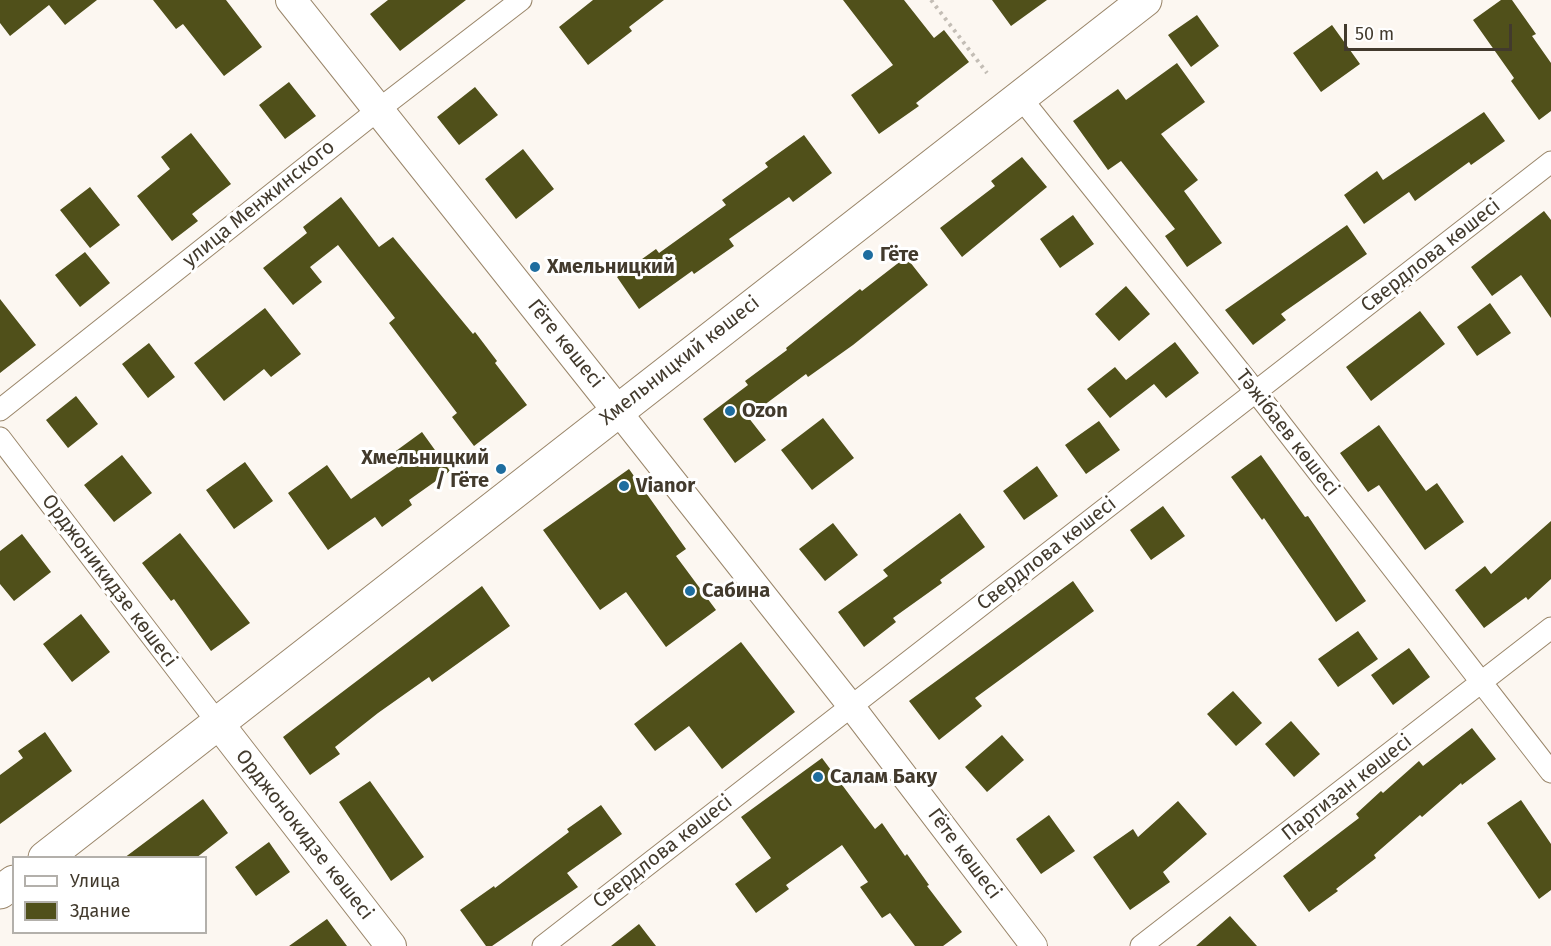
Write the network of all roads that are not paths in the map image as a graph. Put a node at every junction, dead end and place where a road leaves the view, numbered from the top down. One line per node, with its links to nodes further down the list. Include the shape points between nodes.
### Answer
1 (291, 0): 5 (main road, Гёте көшесі)
2 (521, 0): 5 (street, улица Менжинского)
3 (1145, 0): 4 (main road, Хмельницкий көшесі)
4 (1020, 97): 7 (street, Тәжібаев көшесі); 9 (main road, Хмельницкий көшесі)
5 (378, 110): 8 (street, улица Менжинского); 9 (main road, Гёте көшесі)
6 (1551, 162): 7 (street, Свердлова көшесі)
7 (1256, 392): 12 (street, Тәжібаев көшесі); 13 (street, Свердлова көшесі)
8 (0, 410)
9 (617, 410): 13 (street, Гёте көшесі); 14 (main road, Хмельницкий көшесі)
10 (0, 438): 14 (street, Орджоникидзе көшесі)
11 (1551, 628): 12 (street, Партизан көшесі)
12 (1481, 684): 15 (street, Тәжібаев көшесі); 20 (street, Партизан көшесі)
13 (851, 706): 18 (street, Свердлова көшесі); 19 (street, Гёте көшесі)
14 (218, 723): 16 (main road, Хмельницкий көшесі); 17 (main road, Орджонокидзе көшесі)
15 (1551, 772)
16 (48, 856)
17 (391, 946)
18 (543, 946)
19 (1034, 946)
20 (1141, 946)

